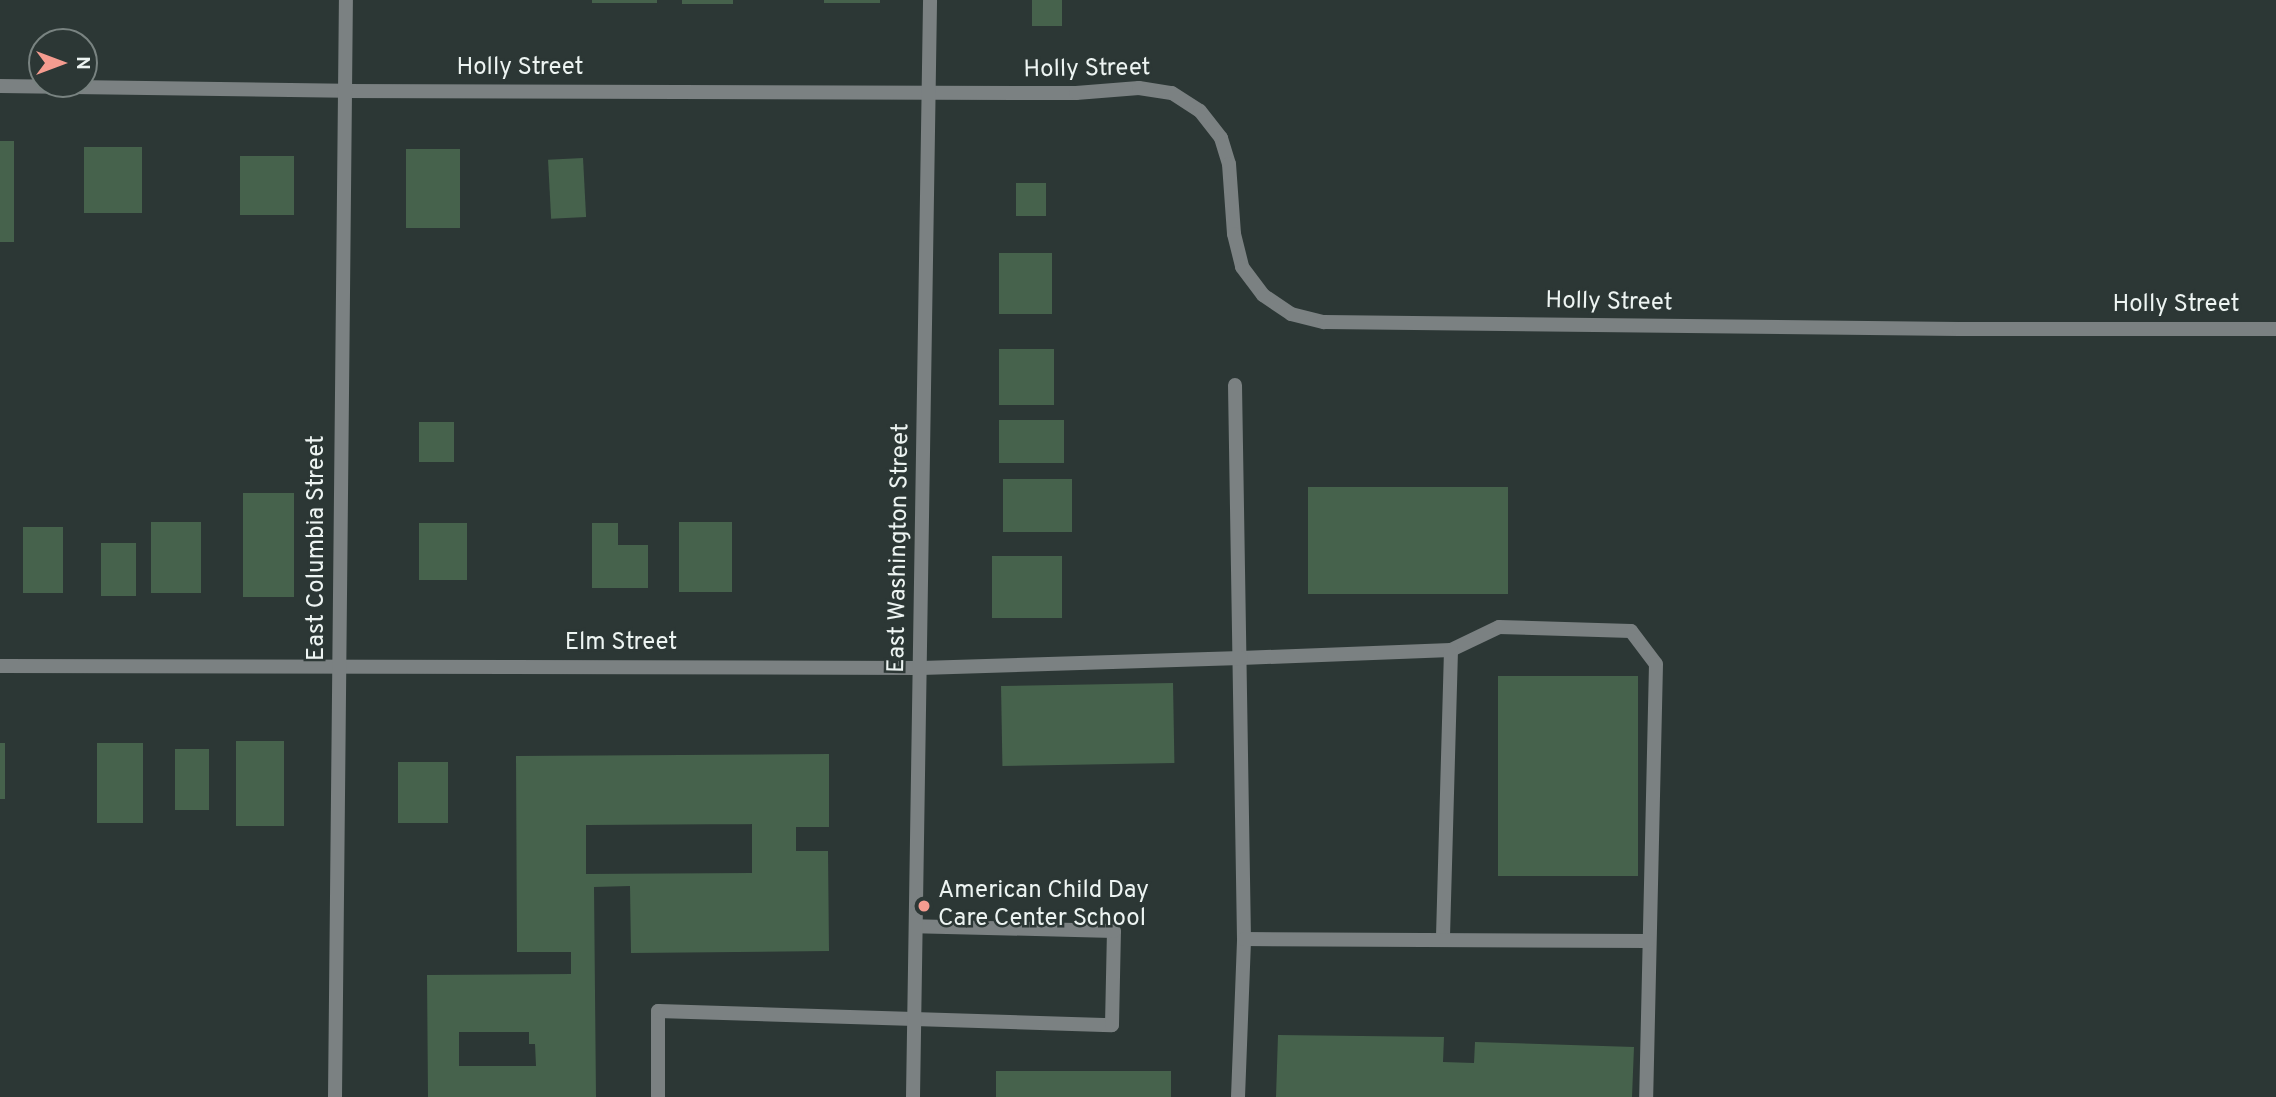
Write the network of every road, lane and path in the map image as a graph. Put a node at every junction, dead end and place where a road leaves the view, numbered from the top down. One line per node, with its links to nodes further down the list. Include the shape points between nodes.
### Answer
1 (345, 0): 4 (street, East Columbia Street)
2 (930, 0): 5 (street, East Washington Street)
3 (0, 86): 4 (street, Holly Street)
4 (344, 91): 5 (street, Holly Street); 11 (street, East Columbia Street)
5 (928, 93): 6 (street, Holly Street, via 1076,93 1139,88 1172,93 1200,111 1221,138 1229,164 1234,234 1242,267 1263,295 1281,308 1324,322); 12 (street, East Washington Street)
6 (2276, 328)
7 (1235, 385): 9 (street)
8 (1451, 650): 9 (street, Elm Street); 15 (street); 16 (street, via 1499,627 1631,631 1656,664)
9 (1241, 658): 12 (street, Elm Street); 14 (street)
10 (0, 666): 11 (street, Elm Street)
11 (340, 666): 12 (street, Elm Street); 18 (street, East Columbia Street)
12 (921, 668): 13 (street, East Washington Street)
13 (916, 926): 17 (street, East Washington Street); 17 (street, via 1114,931 1112,1025)
14 (1244, 939): 15 (street); 21 (street)
15 (1443, 939): 16 (street)
16 (1648, 941): 22 (street)
17 (915, 1020): 19 (street, via 658,1011); 20 (street, East Washington Street)
18 (335, 1097)
19 (658, 1097)
20 (913, 1097)
21 (1238, 1097)
22 (1646, 1097)

